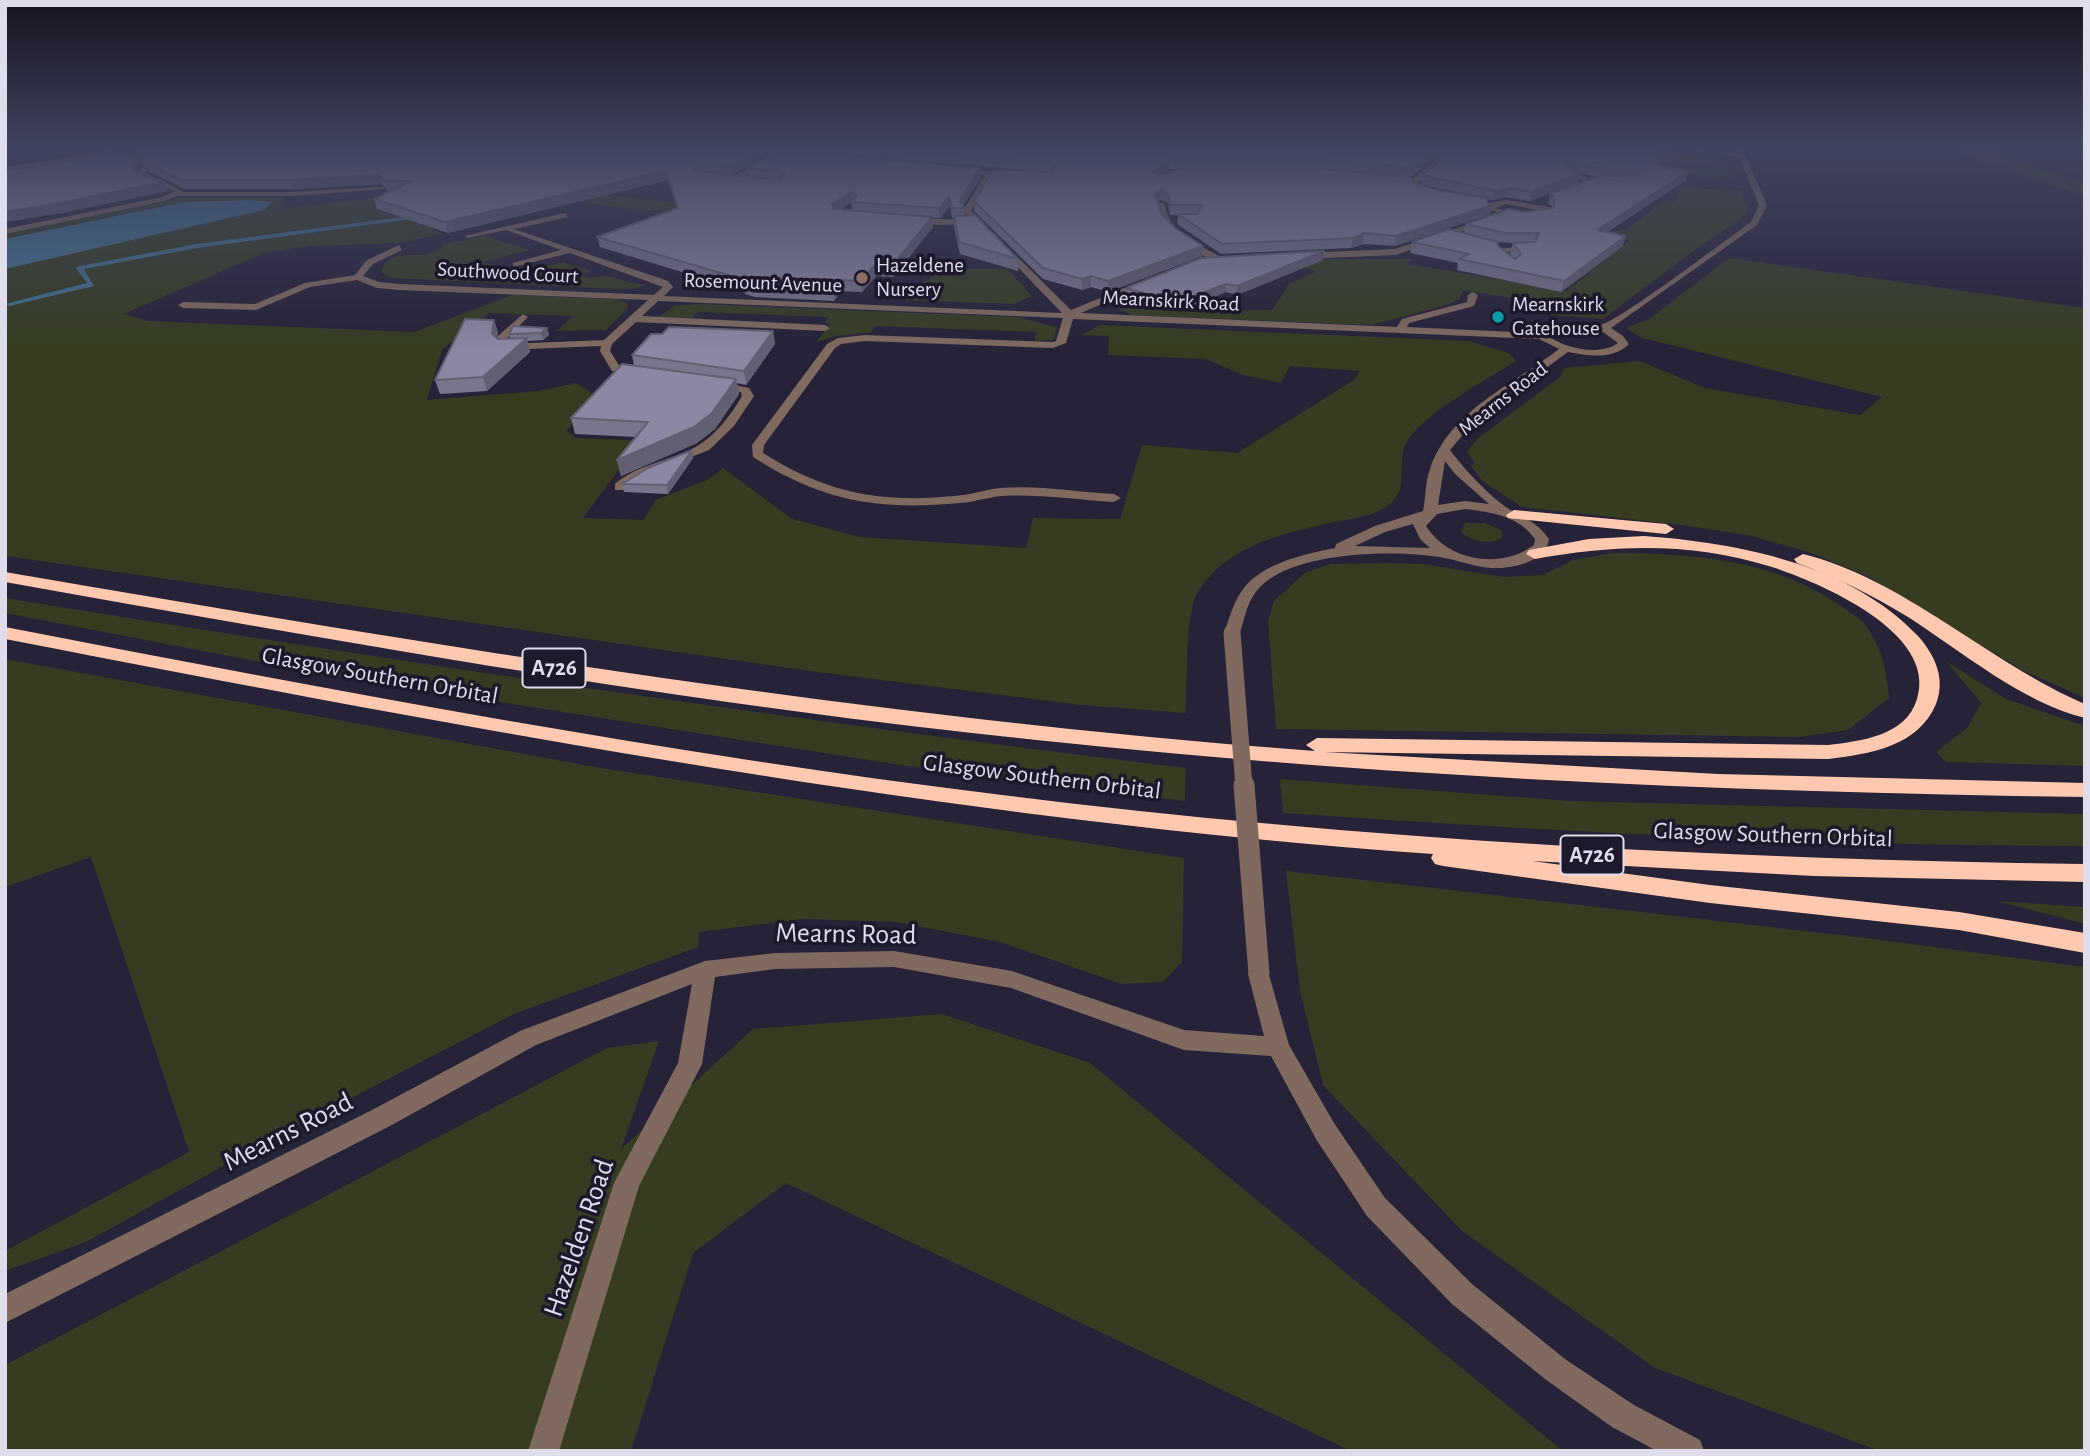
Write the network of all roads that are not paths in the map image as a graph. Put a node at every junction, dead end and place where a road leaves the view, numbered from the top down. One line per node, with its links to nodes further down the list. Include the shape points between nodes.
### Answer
1 (74, 217): 12 (street)
2 (558, 217): 11 (street, Rosemount Avenue)
3 (975, 217): 10 (street)
4 (1163, 217): 8 (street)
5 (1498, 217): 13 (street)
6 (1757, 217): 32 (street)
7 (902, 219): 10 (street)
8 (1165, 220): 9 (street); 21 (street, via 1182,236 1223,258)
9 (1175, 220)
10 (979, 222): 28 (street, Mearnskirk Road)
11 (510, 230): 14 (street, Rosemount Avenue); 19 (street, Rosemount Avenue)
12 (5, 232)
13 (1447, 234): 15 (street); 20 (street, via 1376,255)
14 (468, 236)
15 (1463, 239)
16 (1492, 246): 17 (street, via 1503,253)
17 (1532, 247)
18 (399, 248): 23 (street, via 370,262)
19 (569, 251): 22 (street); 26 (street, Rosemount Avenue, via 666,283 668,287)
20 (1283, 256)
21 (1198, 262)
22 (516, 265)
23 (358, 277): 26 (street, Southwood Court, via 377,285); 27 (street, Southwood Court, via 308,285 256,307)
24 (1159, 277): 28 (street)
25 (1473, 295): 33 (street, via 1471,304 1405,321)
26 (659, 298): 28 (street, Rosemount Avenue); 30 (street)
27 (183, 305)
28 (1069, 314): 33 (street, Mearnskirk Road); 41 (street, via 1064,337 1054,345 838,341 758,444 757,454 839,497 862,501 929,502 1001,492)
29 (523, 317): 35 (street, via 503,336 503,347)
30 (635, 319): 31 (street); 35 (street)
31 (825, 328)
32 (1602, 329): 34 (street, via 1554,325 1541,331); 36 (street, via 1622,339 1621,348 1603,352)
33 (1401, 330): 34 (street, Mearnskirk Road)
34 (1541, 336): 36 (street)
35 (607, 343): 37 (street, via 605,351 616,369)
36 (1566, 349): 39 (street, Mearns Road, via 1475,415)
37 (645, 378)
38 (696, 383): 40 (street, via 730,386 745,390 748,396 737,415 706,446 633,474)
39 (1444, 451): 42 (street, Mearns Road, via 1480,491); 43 (street, Mearns Road)
40 (620, 487)
41 (1114, 498)
42 (1511, 514): 43 (street, via 1465,505); 46 (street, Mearns Road, via 1537,530 1542,539); 49 (highway, via 1709,535 1812,562 1896,603 1998,670)
43 (1427, 515): 44 (street, via 1380,529); 45 (street, via 1419,526 1423,536)
44 (1335, 550): 45 (street); 56 (street, bridge, via 1274,572 1250,589 1232,633 1259,974)
45 (1450, 554): 46 (street, via 1498,563)
46 (1535, 554): 50 (highway, via 1597,542 1644,541 1715,549 1806,574 1860,600 1906,635 1924,655 1931,695 1919,718 1895,737 1830,751 1621,752)
47 (5, 577): 50 (highway, Glasgow Southern Orbital / A726, via 510,662 784,702)
48 (5, 633): 52 (highway, Glasgow Southern Orbital / A726, via 489,725 709,761)
49 (2085, 712)
50 (1105, 741): 51 (highway, Glasgow Southern Orbital / A726, via 1631,779)
51 (2085, 790)
52 (1101, 814): 53 (highway, Glasgow Southern Orbital / A726, via 1565,854); 54 (highway, via 1746,897 1921,914)
53 (2085, 873)
54 (2085, 943)
55 (705, 970): 56 (street, Mearns Road, via 775,961 894,959 1012,980 1184,1040); 57 (street, Mearns Road, via 528,1038 369,1125); 58 (street, Hazelden Road, via 690,1064 626,1183)
56 (1278, 1048): 59 (street, via 1325,1131 1376,1207 1462,1294 1555,1369 1623,1416)
57 (5, 1309)
58 (543, 1451)
59 (1689, 1451)

